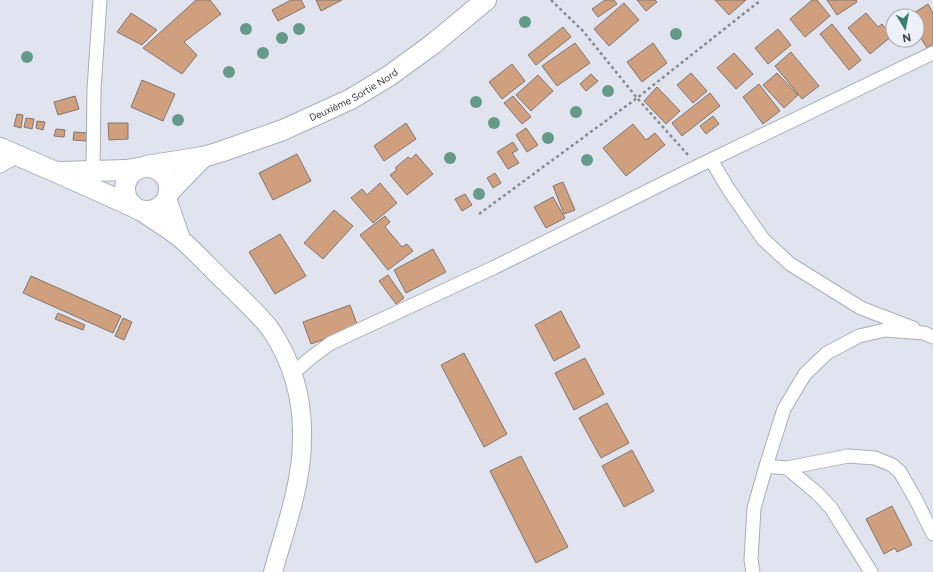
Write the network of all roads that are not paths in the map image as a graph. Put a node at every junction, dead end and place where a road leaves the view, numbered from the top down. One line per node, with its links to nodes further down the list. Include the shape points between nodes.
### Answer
1 (100, 0): 10 (street)
2 (486, 0): 6 (main road, Deuxième Sortie Nord, via 389,76 350,99 283,130)
3 (933, 53): 7 (street)
4 (0, 148): 5 (main road, Deuxième Sortie Nord)
5 (18, 156): 8 (street); 11 (main road, Deuxième Sortie Nord)
6 (203, 157): 9 (main road, Deuxième Sortie Nord); 12 (main road, Deuxième Sortie Nord)
7 (711, 160): 15 (street, via 763,239 790,264 862,308); 16 (street, via 494,267 330,343)
8 (0, 166)
9 (142, 167): 10 (main road, Deuxième Sortie Nord); 12 (main road, via 161,171 169,184); 13 (main road, via 132,172 124,185 127,200)
10 (92, 171): 11 (main road, Deuxième Sortie Nord)
11 (56, 172): 13 (main road, Deuxième Sortie Nord)
12 (168, 195): 13 (main road, via 162,205 155,210); 14 (street)
13 (136, 208): 14 (street)
14 (181, 239): 16 (street, via 270,330 286,355)
15 (929, 335): 17 (street, via 885,330 859,336 827,353 805,374 784,409)
16 (293, 373): 20 (street, via 301,407 302,440 299,471)
17 (766, 466): 18 (street); 21 (street, via 754,508 751,560)
18 (787, 468): 19 (street, via 848,456 876,458 892,465 900,472); 22 (street, via 831,508)
19 (933, 534)
20 (273, 572)
21 (753, 572)
22 (871, 572)

